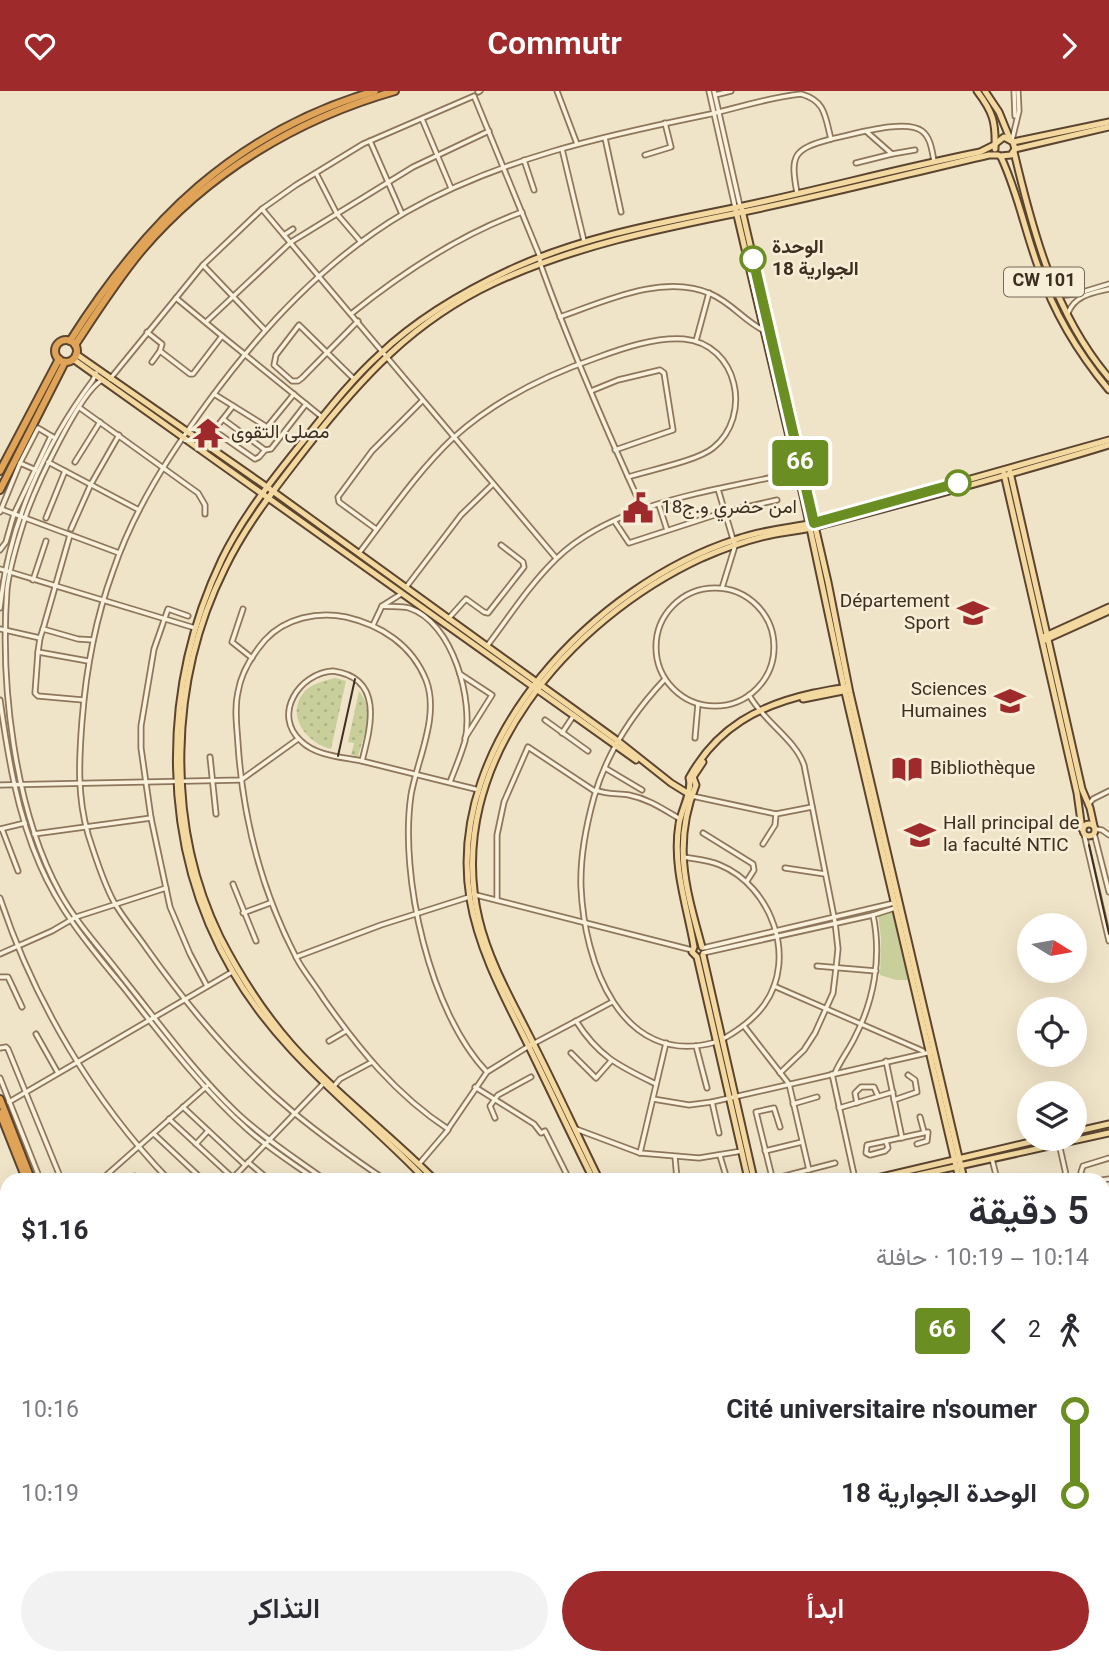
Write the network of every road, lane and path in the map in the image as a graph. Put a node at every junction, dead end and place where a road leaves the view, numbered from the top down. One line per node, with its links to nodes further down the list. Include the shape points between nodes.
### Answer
1 (375, 91): 65 (highway, via 278,132 191,192 130,255)
2 (395, 91): 65 (highway, via 293,131 217,179 142,251)
3 (557, 91): 18 (street)
4 (731, 91): 8 (street)
5 (977, 91): 20 (main road, via 994,120)
6 (985, 91): 19 (main road, CW 101)
7 (1016, 91): 19 (street, via 1019,111)
8 (712, 92): 9 (street)
9 (716, 112): 11 (street); 16 (street, via 802,95 814,97 823,109); 37 (street)
10 (421, 118): 13 (street, via 474,96); 17 (street); 23 (street)
11 (665, 123): 15 (street); 25 (street, via 671,147)
12 (1109, 125): 19 (main road)
13 (489, 130): 23 (street); 30 (street)
14 (867, 132): 16 (street); 24 (street); 28 (street, via 910,125 925,134)
15 (605, 138): 18 (street); 39 (street)
16 (831, 139): 35 (street, via 803,148 794,157)
17 (370, 141): 31 (street); 32 (street)
18 (577, 144): 21 (street)
19 (1013, 144): 20 (main road, via 1000,138); 26 (main road, via 1008,157); 52 (main road, CW 101, via 1039,247)
20 (995, 145): 26 (main road); 28 (main road)
21 (562, 149): 27 (street); 44 (street)
22 (915, 150): 24 (street)
23 (438, 154): 32 (street); 33 (street)
24 (892, 154): 29 (street)
25 (645, 155)
26 (1000, 156): 37 (main road); 83 (main road, CW 101, via 1055,309)
27 (524, 160): 30 (street); 34 (street)
28 (934, 161): 35 (main road)
29 (856, 163)
30 (503, 166): 33 (street); 38 (street)
31 (316, 173): 36 (street); 40 (street)
32 (389, 182): 40 (street); 41 (street)
33 (451, 188): 41 (street)
34 (534, 190)
35 (797, 193): 37 (main road)
36 (262, 209): 43 (street); 48 (street)
37 (738, 210): 44 (main road); 47 (main road); 61 (main road)
38 (522, 212): 47 (street); 55 (street, via 438,252)
39 (621, 212)
40 (337, 214): 45 (street); 46 (street)
41 (402, 214): 45 (street)
42 (293, 229): 43 (street)
43 (284, 235): 46 (street)
44 (584, 241): 47 (main road)
45 (361, 242): 49 (street)
46 (291, 243): 49 (street); 53 (street)
47 (540, 260): 57 (street); 69 (main road, via 458,297 411,328)
48 (203, 265): 53 (street); 54 (street)
49 (319, 277): 55 (street); 60 (street)
50 (1109, 286): 52 (street); 56 (street, via 1079,298)
51 (709, 293): 57 (street, via 656,288); 61 (street); 64 (street)
52 (1057, 296): 56 (main road, CW 101)
53 (233, 297): 59 (street); 60 (street)
54 (176, 298): 59 (street); 62 (street)
55 (351, 314): 58 (street)
56 (1067, 315): 76 (main road, CW 101)
57 (560, 317): 73 (street)
58 (358, 321): 67 (street); 69 (street)
59 (205, 322): 63 (street)
60 (265, 330): 68 (street)
61 (766, 331): 110 (main road)
62 (147, 332): 66 (street, via 162,344); 80 (street)
63 (222, 337): 66 (street, via 193,374); 68 (street)
64 (696, 341): 73 (street, via 641,344); 113 (street, via 715,351 734,380 735,409 728,432 705,453)
65 (72, 343): 70 (highway); 71 (highway, via 58,345 55,351)
66 (160, 351): 72 (street)
67 (327, 352): 75 (street, via 298,381); 75 (street, via 299,325 276,355); 81 (street)
68 (244, 353): 78 (street); 85 (street)
69 (383, 354): 81 (main road); 87 (street); 118 (main road)
70 (75, 356): 71 (highway); 77 (main road)
71 (62, 360): 108 (highway); 117 (highway)
72 (152, 362)
73 (580, 363): 84 (street); 97 (street, via 512,395)
74 (1109, 364): 76 (street)
75 (274, 365): 78 (street)
76 (1100, 367): 79 (main road, CW 101)
77 (96, 371): 80 (main road); 82 (main road); 89 (street)
78 (267, 372): 86 (street)
79 (1109, 378)
80 (112, 379): 82 (street); 94 (main road)
81 (354, 379): 91 (main road)
82 (102, 380): 89 (street); 94 (main road)
83 (1109, 390)
84 (591, 391): 101 (street); 101 (street, via 618,380 660,370 664,373 673,430)
85 (214, 394): 90 (street); 94 (street)
86 (294, 394): 88 (street); 90 (street, via 267,427)
87 (422, 401): 97 (street); 132 (street, via 372,451 338,497)
88 (306, 404): 91 (street); 100 (street, via 271,449)
89 (77, 406): 93 (street); 96 (street)
90 (233, 406): 92 (street)
91 (322, 417): 118 (main road)
92 (223, 419): 100 (street); 100 (street, via 216,432 255,459)
93 (100, 422): 95 (street); 104 (street)
94 (185, 434): 106 (street); 118 (main road)
95 (118, 435): 106 (street); 114 (street)
96 (56, 438): 103 (street); 105 (street, via 38,428); 107 (street)
97 (453, 438): 115 (street); 132 (street)
98 (1109, 440): 102 (main road)
99 (1109, 445): 102 (main road)
100 (265, 450)
101 (615, 450): 113 (street)
102 (1068, 455): 112 (main road)
103 (47, 462): 109 (street); 111 (street)
104 (75, 462)
105 (20, 463): 107 (street); 121 (street)
106 (163, 467): 122 (street); 126 (street, via 203,499)
107 (34, 469): 111 (street); 125 (street)
108 (0, 471)
109 (65, 471): 114 (street); 128 (street)
110 (799, 471): 116 (street); 130 (main road)
111 (42, 473): 127 (street)
112 (1007, 473): 130 (main road); 160 (main road)
113 (628, 477): 123 (street)
114 (91, 484): 122 (street); 131 (street)
115 (493, 484): 141 (street); 146 (street, via 461,515)
116 (718, 489): 120 (street); 124 (street)
117 (0, 490)
118 (267, 492): 140 (main road); 146 (main road); 156 (main road, via 223,558); 190 (main road, via 224,568 197,639 184,705)
119 (777, 500): 124 (street)
120 (659, 505): 123 (street); 133 (street)
121 (1, 510): 125 (street)
122 (139, 510): 139 (street)
123 (643, 510): 129 (street)
124 (724, 512): 133 (street); 136 (street)
125 (14, 514): 127 (street); 138 (street)
126 (205, 514)
127 (22, 518): 134 (street); 142 (street)
128 (46, 518)
129 (615, 521): 133 (street, via 629,543); 141 (street)
130 (812, 525): 136 (main road, via 778,528); 169 (main road)
131 (71, 529)
132 (377, 530): 140 (street)
133 (667, 530)
134 (70, 535): 139 (street); 144 (street)
135 (46, 541): 143 (street)
136 (734, 543): 145 (street); 168 (main road, via 695,556 637,590 576,640)
137 (502, 545): 154 (street, via 524,567 488,613 466,599)
138 (0, 550)
139 (119, 553): 147 (street)
140 (358, 555): 146 (main road)
141 (556, 558): 162 (street)
142 (5, 571): 143 (street); 149 (street); 158 (street)
143 (33, 580): 144 (street)
144 (53, 586): 147 (street); 157 (street)
145 (722, 588): 167 (street, via 691,593 667,613 656,642); 170 (street, via 752,601 772,632 769,671)
146 (404, 591): 148 (street); 154 (main road); 162 (main road)
147 (103, 600): 153 (street); 161 (street)
148 (382, 606): 155 (street); 166 (street, via 410,608 430,622 453,654)
149 (0, 608)
150 (243, 609): 164 (street, via 232,642)
151 (1109, 609): 160 (main road)
152 (188, 616): 153 (street, via 168,609)
153 (164, 619): 156 (street); 189 (street, via 141,726)
154 (447, 619): 162 (main road)
155 (373, 625): 164 (street, via 325,614 289,623 275,630); 186 (street, via 403,644 426,680 430,709)
156 (195, 628): 190 (main road, via 179,702)
157 (43, 629): 159 (street); 161 (street)
158 (2, 630): 159 (street); 171 (street)
159 (40, 638): 163 (street)
160 (1045, 638): 201 (main road)
161 (93, 641): 165 (street)
162 (485, 649): 168 (main road)
163 (38, 652): 165 (street); 172 (street, via 35,693)
164 (252, 658): 187 (street, via 238,690 236,712)
165 (89, 661): 172 (street)
166 (460, 674): 178 (street, via 466,705); 178 (street, via 492,695)
167 (665, 680): 173 (street); 181 (street)
168 (538, 686): 175 (main road); 181 (main road); 196 (main road, via 499,738)
169 (846, 689): 174 (main road); 229 (main road)
170 (749, 695): 173 (street, via 721,706); 174 (street)
171 (2, 697): 194 (street)
172 (83, 699): 192 (street)
173 (698, 704): 179 (street)
174 (759, 712): 199 (main road, via 715,746 693,777 696,785); 202 (street, via 798,751)
175 (574, 715): 177 (street); 181 (main road)
176 (545, 720): 177 (street)
177 (562, 733): 182 (street)
178 (465, 738): 191 (street)
179 (695, 738)
180 (298, 739): 184 (street, via 324,754); 184 (street, via 290,716 295,692 313,676 341,672 357,681 369,697 372,717); 187 (street)
181 (617, 743): 185 (street); 199 (main road)
182 (588, 751)
183 (211, 757): 188 (street)
184 (362, 761): 186 (street)
185 (605, 768): 195 (street); 197 (street)
186 (418, 774): 191 (street); 232 (street, via 409,834)
187 (241, 780): 188 (street); 227 (street)
188 (212, 781): 190 (street); 203 (street)
189 (146, 782): 190 (street); 192 (street); 205 (street)
190 (179, 782): 250 (main road, via 180,817 195,884); 271 (main road, via 195,867 219,935)
191 (450, 782): 196 (street)
192 (78, 784): 194 (street); 208 (street)
193 (0, 785): 194 (street)
194 (17, 785): 207 (street)
195 (642, 790)
196 (481, 791): 224 (main road, via 470,825 467,857)
197 (596, 791): 206 (street, via 649,800); 225 (street, via 528,747 504,802 497,835); 237 (street, via 582,857)
198 (1109, 791): 200 (street)
199 (689, 795): 204 (street); 206 (main road); 216 (main road)
200 (1094, 798): 201 (main road)
201 (1084, 800): 210 (main road); 211 (main road, via 1079,816)
202 (812, 807): 204 (street); 219 (street)
203 (216, 814)
204 (776, 814): 215 (street)
205 (150, 818): 208 (street); 222 (street)
206 (680, 819): 243 (main road, via 678,863)
207 (27, 825): 209 (street); 213 (street); 235 (street, via 54,896)
208 (86, 825): 213 (street); 228 (street)
209 (1, 829): 218 (street)
210 (1094, 829): 211 (main road, via 1090,836); 211 (main road, via 1086,824); 214 (street); 223 (street)
211 (1083, 831): 241 (street)
212 (703, 833): 220 (street, via 753,863)
213 (34, 834): 234 (street)
214 (1109, 835)
215 (763, 844)
216 (681, 857): 220 (street, via 720,865); 244 (main road)
217 (785, 868): 219 (street)
218 (18, 871)
219 (825, 874): 236 (street)
220 (747, 881): 238 (street, via 764,902)
221 (233, 884): 231 (street)
222 (166, 888): 228 (street); 252 (street, via 170,908)
223 (1109, 892)
224 (472, 896): 225 (street); 232 (street); 267 (main road, via 486,957)
225 (497, 900): 237 (street)
226 (0, 901): 242 (street)
227 (270, 903): 231 (street); 246 (street)
228 (115, 904): 234 (street); 254 (street)
229 (897, 905): 230 (street); 233 (street); 272 (main road)
230 (870, 910): 233 (street); 236 (street)
231 (243, 913): 240 (street)
232 (416, 914): 246 (street); 279 (street, via 433,974 455,1024)
233 (873, 915): 236 (street); 249 (street)
234 (76, 917): 235 (street); 258 (street)
235 (69, 920): 242 (street); 258 (street)
236 (834, 920): 238 (street); 239 (street); 248 (street)
237 (584, 922): 243 (street); 255 (street)
238 (775, 930): 239 (street); 244 (street)
239 (777, 937): 244 (street); 253 (street)
240 (256, 941)
241 (1109, 941)
242 (16, 947): 245 (street); 275 (street)
243 (693, 949): 244 (main road); 244 (main road)
244 (702, 952): 264 (main road)
245 (0, 954)
246 (296, 957): 262 (street)
247 (817, 966): 248 (street)
248 (836, 968): 249 (street); 257 (street)
249 (876, 971): 260 (street)
250 (232, 972): 252 (street); 271 (main road, via 257,1010)
251 (0, 977): 256 (street, via 8,977)
252 (207, 986): 254 (street)
253 (774, 986): 257 (street); 261 (street, via 765,1004)
254 (183, 999): 258 (street); 309 (street)
255 (611, 1002): 259 (street); 266 (street, via 627,1022)
256 (22, 1007)
257 (826, 1008): 260 (street); 281 (street, via 808,1045)
258 (151, 1018): 275 (street); 289 (street)
259 (576, 1021): 267 (street); 276 (street)
260 (861, 1024): 269 (street); 282 (street)
261 (744, 1026): 264 (street); 281 (street)
262 (346, 1031): 265 (street); 278 (street)
263 (36, 1034): 280 (street)
264 (720, 1040): 268 (street); 296 (main road)
265 (329, 1041)
266 (666, 1043): 268 (street); 287 (street)
267 (531, 1045): 279 (street); 316 (main road); 319 (main road)
268 (696, 1045): 292 (street)
269 (912, 1047): 272 (street); 274 (street)
270 (0, 1048): 294 (street, via 8,1049)
271 (295, 1052): 286 (main road); 290 (main road)
272 (930, 1052): 274 (street); 348 (main road)
273 (571, 1053): 276 (street, via 596,1078)
274 (911, 1055): 277 (street)
275 (78, 1061): 280 (street); 336 (street)
276 (611, 1061): 287 (street)
277 (886, 1061): 282 (street); 293 (street)
278 (372, 1062): 290 (street); 318 (street)
279 (487, 1072): 291 (street)
280 (58, 1073): 294 (street)
281 (780, 1073): 288 (street)
282 (833, 1074): 288 (street); 307 (street)
283 (908, 1075): 301 (street, via 915,1080 917,1092)
284 (531, 1077): 299 (street)
285 (0, 1078): 302 (street)
286 (323, 1084): 309 (street); 349 (main road)
287 (656, 1084): 300 (street)
288 (789, 1084): 296 (street); 305 (street)
289 (208, 1085): 306 (street); 328 (street); 332 (street, via 232,1115)
290 (334, 1086): 349 (main road)
291 (475, 1087): 299 (street); 318 (street)
292 (707, 1088)
293 (893, 1092): 295 (street); 301 (street)
294 (27, 1093): 302 (street); 354 (street)
295 (878, 1096): 304 (street); 304 (street, via 872,1086 860,1088 855,1094)
296 (732, 1097): 303 (street); 337 (main road)
297 (817, 1097): 305 (street)
298 (0, 1099): 352 (highway)
299 (494, 1099): 311 (street, via 490,1107); 367 (street, via 541,1133 545,1131)
300 (653, 1099): 303 (street, via 676,1104); 341 (street)
301 (894, 1100): 329 (street)
302 (9, 1102): 353 (street)
303 (712, 1102): 323 (street)
304 (857, 1103): 307 (street)
305 (793, 1104): 331 (street)
306 (183, 1107): 312 (street); 321 (street)
307 (839, 1108): 376 (street)
308 (0, 1113): 315 (highway)
309 (295, 1114): 328 (street); 363 (street)
310 (920, 1117): 322 (street)
311 (495, 1118)
312 (169, 1119): 325 (street); 333 (street)
313 (1109, 1124): 317 (main road)
314 (780, 1127): 338 (street, via 774,1108 756,1112)
315 (3, 1128): 351 (highway)
316 (567, 1128): 319 (street); 368 (main road)
317 (1092, 1128): 320 (main road); 326 (main road)
318 (448, 1129): 349 (street)
319 (574, 1129): 341 (street); 369 (main road)
320 (1087, 1129)
321 (208, 1131): 333 (street); 346 (street)
322 (924, 1132): 329 (street); 334 (street, via 929,1138)
323 (719, 1133)
324 (1109, 1133): 326 (main road)
325 (154, 1134): 336 (street); 357 (street)
326 (1094, 1135): 327 (main road)
327 (1087, 1136)
328 (270, 1138): 332 (street); 362 (street)
329 (902, 1138): 330 (street)
330 (886, 1141): 330 (street, via 867,1145 866,1153 885,1151)
331 (802, 1142): 338 (street); 350 (street)
332 (264, 1143): 346 (street); 361 (street)
333 (196, 1144): 358 (street)
334 (917, 1145)
335 (1017, 1146): 348 (main road)
336 (138, 1148): 355 (street); 356 (street)
337 (744, 1151): 342 (street); 372 (main road); 373 (main road)
338 (765, 1151): 374 (street)
339 (1022, 1151): 345 (main road)
340 (1061, 1151): 381 (street)
341 (640, 1153): 343 (street)
342 (720, 1156): 343 (street); 371 (street)
343 (675, 1157): 370 (street)
344 (1109, 1158): 382 (street, via 1083,1165)
345 (992, 1159): 348 (main road); 380 (street)
346 (247, 1163): 359 (street); 360 (street)
347 (835, 1163): 350 (street)
348 (958, 1163): 377 (main road); 378 (main road); 379 (main road)
349 (418, 1168): 364 (street); 365 (main road); 366 (main road)
350 (809, 1170): 375 (street)
351 (26, 1173)
352 (27, 1173)
353 (38, 1173)
354 (59, 1173)
355 (109, 1173)
356 (162, 1173)
357 (196, 1173)
358 (227, 1173)
359 (238, 1173)
360 (260, 1173)
361 (306, 1173)
362 (316, 1173)
363 (376, 1173)
364 (417, 1173)
365 (421, 1173)
366 (425, 1173)
367 (566, 1173)
368 (590, 1173)
369 (596, 1173)
370 (676, 1173)
371 (725, 1173)
372 (747, 1173)
373 (752, 1173)
374 (770, 1173)
375 (796, 1173)
376 (854, 1173)
377 (905, 1173)
378 (922, 1173)
379 (960, 1173)
380 (995, 1173)
381 (1066, 1173)
382 (1081, 1173)

